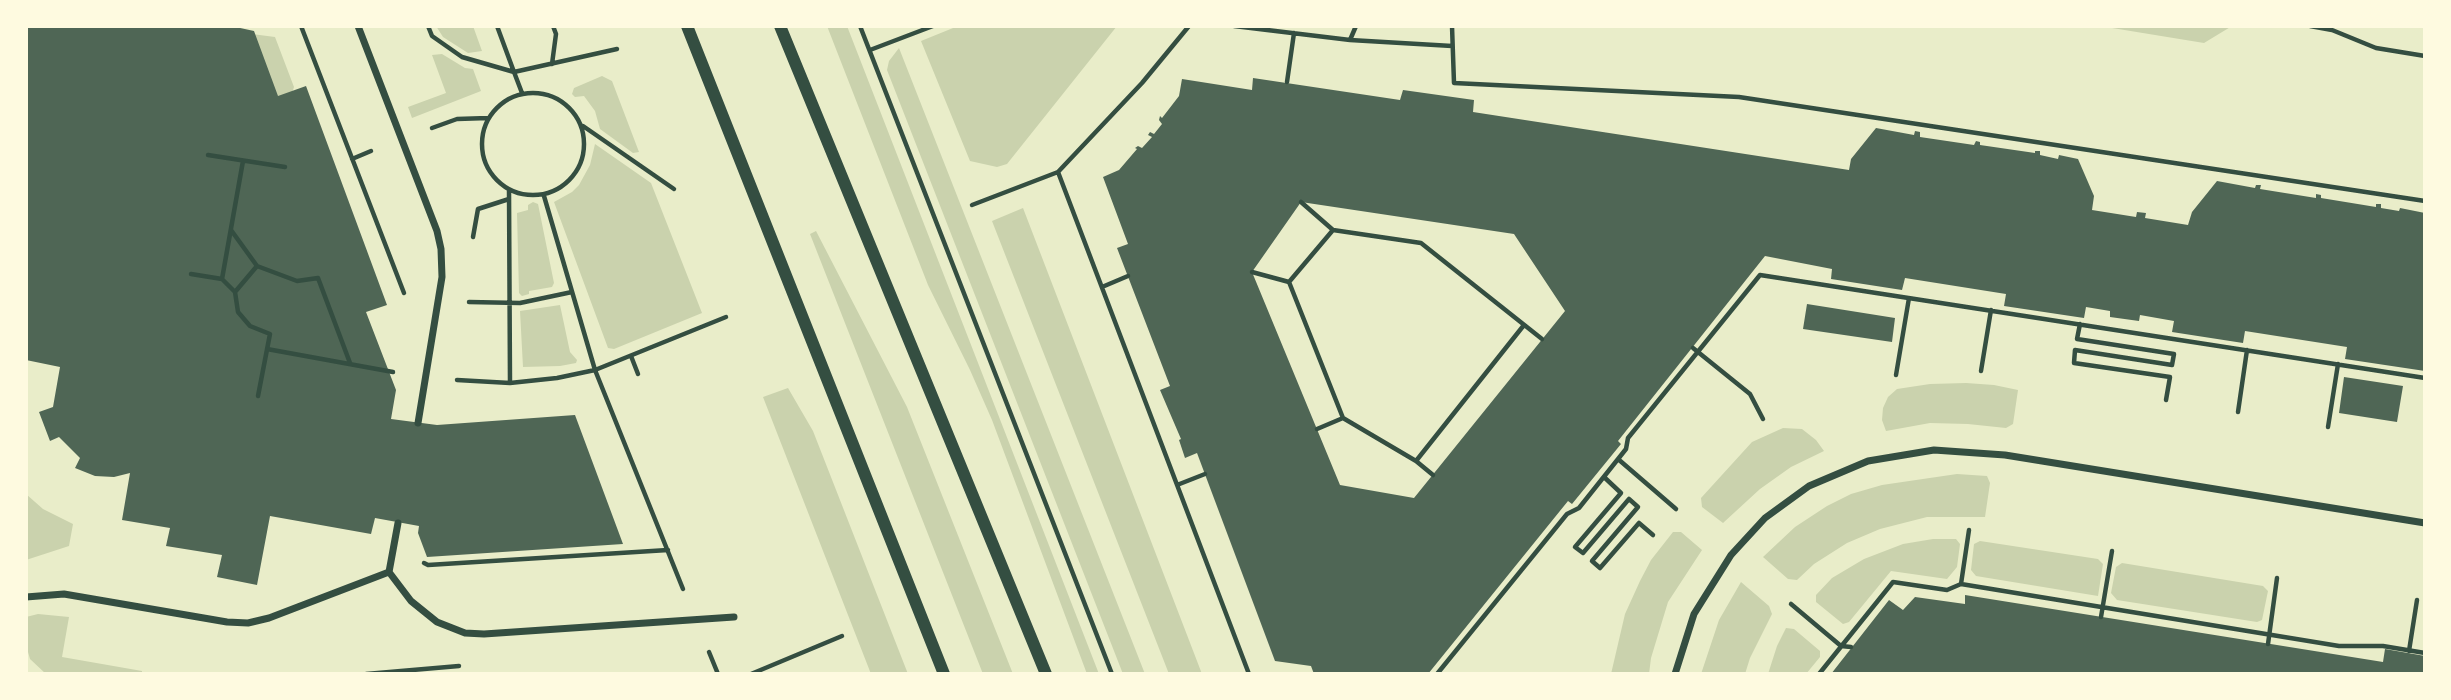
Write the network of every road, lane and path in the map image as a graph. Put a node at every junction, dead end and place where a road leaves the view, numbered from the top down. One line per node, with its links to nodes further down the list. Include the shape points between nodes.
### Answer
1 (301, 26): 48 (path)
2 (358, 26): 65 (street, via 441,249 442,277)
3 (428, 26): 22 (path, via 432,36 462,57)
4 (497, 26): 22 (path)
5 (553, 26): 21 (path)
6 (687, 26): 116 (street)
7 (780, 26): 117 (street)
8 (860, 26): 19 (path)
9 (933, 26): 19 (path)
10 (1189, 26): 29 (path)
11 (1234, 26): 15 (path)
12 (1356, 26): 16 (path)
13 (1452, 26): 17 (path)
14 (2310, 26): 20 (path, via 2376,48)
15 (1294, 33): 16 (path); 23 (path)
16 (1350, 40): 17 (path)
17 (1452, 46): 33 (path, via 1454,83 1739,97)
18 (617, 49): 21 (path)
19 (870, 50): 118 (path)
20 (2425, 57)
21 (552, 64): 22 (path)
22 (514, 72): 24 (path)
23 (1287, 82)
24 (522, 93): 25 (path, via 546,94 569,106); 31 (path, via 502,103 488,118 482,137 483,158 493,177)
25 (583, 126): 30 (path); 32 (path, via 585,148 580,168 566,185)
26 (208, 155): 27 (path)
27 (243, 161): 28 (path); 36 (path)
28 (285, 167)
29 (1058, 172): 35 (path); 44 (path)
30 (674, 189)
31 (509, 190): 32 (path); 50 (path)
32 (544, 196): 46 (path)
33 (2425, 201)
34 (1301, 202): 37 (path)
35 (972, 205)
36 (231, 229): 38 (path); 42 (path)
37 (1333, 230): 43 (path); 54 (path, via 1421,243)
38 (257, 266): 45 (path); 60 (path, via 297,281 318,278)
39 (1252, 272): 43 (path)
40 (191, 274): 42 (path)
41 (1128, 276): 44 (path)
42 (222, 278): 45 (path)
43 (1289, 282): 73 (path)
44 (1102, 287): 83 (path)
45 (235, 292): 56 (path, via 238,312 250,326 270,334)
46 (572, 292): 50 (path); 62 (path)
47 (1909, 298): 51 (path); 57 (path, via 1760,275); 66 (path)
48 (407, 299)
49 (462, 301): 50 (path)
50 (510, 303): 69 (path)
51 (1991, 310): 53 (path); 63 (path)
52 (726, 317): 59 (path)
53 (2080, 324): 58 (path); 71 (path, via 2077,339 2174,354 2172,365 2076,350 2074,363 2170,377)
54 (1524, 325): 55 (path); 79 (path)
55 (1542, 339)
56 (267, 349): 60 (path); 70 (path)
57 (1695, 350): 74 (path, via 1750,394); 78 (path, via 1641,417)
58 (2247, 350): 61 (path); 72 (path)
59 (631, 356): 62 (path); 64 (path)
60 (350, 363): 68 (path, via 393,371)
61 (2338, 364): 67 (path); 76 (path)
62 (595, 370): 69 (path); 89 (path)
63 (1981, 371)
64 (638, 374)
65 (426, 375): 69 (path); 75 (street)
66 (1896, 375)
67 (2425, 377)
68 (391, 382)
69 (510, 383)
70 (258, 396)
71 (2166, 400)
72 (2238, 412)
73 (1343, 418): 77 (path); 79 (path)
74 (1763, 419)
75 (418, 423)
76 (2328, 427)
77 (1317, 429)
78 (1618, 459): 82 (path); 84 (path)
79 (1416, 461): 81 (path)
80 (1205, 474): 83 (path)
81 (1433, 475)
82 (1604, 477): 88 (path, via 1621,493 1575,547 1583,553 1629,499 1638,507 1592,561 1600,568 1639,523); 92 (path)
83 (1177, 485): 119 (path)
84 (1676, 509)
85 (398, 523): 93 (street)
86 (2425, 523): 121 (street, via 2005,455 1934,450 1868,461 1809,486 1765,518 1731,555 1694,614)
87 (1969, 530): 96 (path)
88 (1653, 535)
89 (668, 550): 93 (path, via 428,565); 105 (path)
90 (1528, 550): 92 (path)
91 (2112, 551): 102 (path)
92 (1534, 555): 99 (path)
93 (392, 556): 94 (street)
94 (389, 572): 97 (street, via 248,623 64,594); 105 (street, via 411,601 437,622 465,633)
95 (2277, 578): 106 (path)
96 (1961, 584): 102 (path); 109 (path, via 1947,590 1893,582)
97 (26, 597)
98 (1490, 597): 99 (path)
99 (1498, 599): 120 (path)
100 (2417, 600): 111 (path)
101 (1791, 604): 109 (path)
102 (2103, 608): 104 (path); 106 (path)
103 (734, 617): 105 (street)
104 (2101, 617)
105 (696, 620): 114 (path)
106 (2269, 635): 108 (path); 111 (path)
107 (842, 636): 115 (path)
108 (2268, 644)
109 (1841, 646): 110 (path); 113 (path); 122 (path)
110 (1851, 648)
111 (2409, 651): 112 (path)
112 (2425, 653)
113 (1846, 654)
114 (718, 674)
115 (751, 674)
116 (944, 674)
117 (1046, 674)
118 (1112, 674)
119 (1249, 674)
120 (1437, 674)
121 (1675, 674)
122 (1819, 674)

